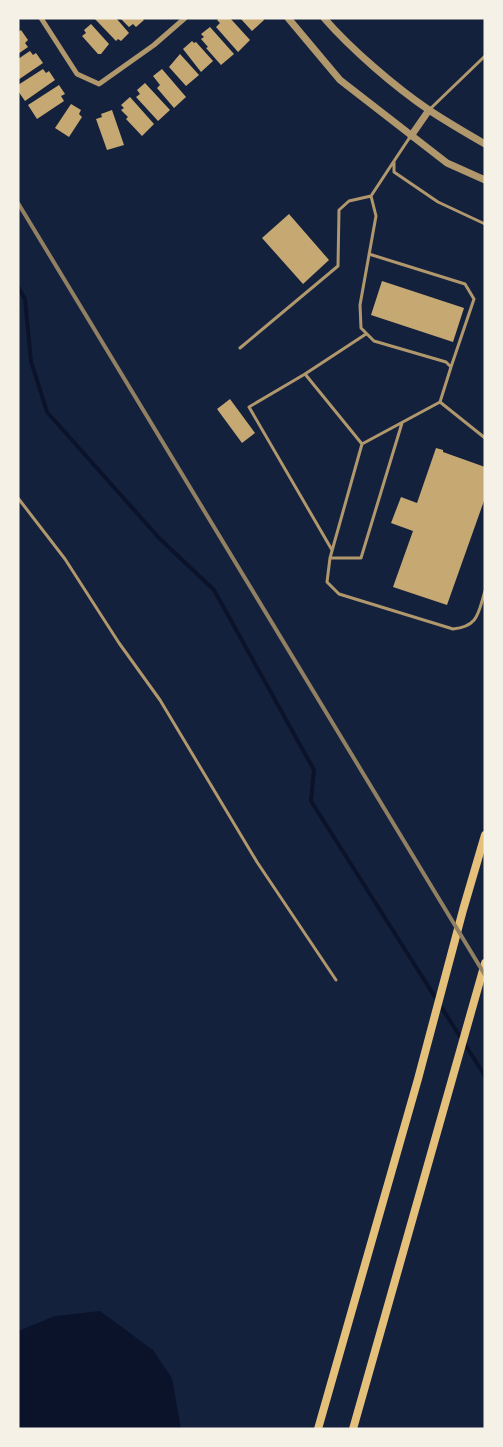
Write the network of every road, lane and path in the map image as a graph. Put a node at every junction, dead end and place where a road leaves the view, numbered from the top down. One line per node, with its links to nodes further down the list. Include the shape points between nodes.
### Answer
1 (41, 18): 2 (street, via 77,74 99,84)
2 (185, 18)
3 (288, 18): 7 (street, via 340,80)
4 (324, 18): 6 (street)
5 (485, 56): 6 (lane)
6 (429, 110): 7 (street); 8 (street)
7 (411, 136): 9 (lane); 10 (street, via 447,163)
8 (485, 144)
9 (394, 162): 11 (lane); 12 (lane, via 393,172 438,202)
10 (485, 180)
11 (370, 196): 13 (lane, via 375,216); 15 (lane, via 349,201 339,210 338,266)
12 (485, 224)
13 (369, 254): 14 (lane, via 360,305 361,328); 16 (lane, via 465,284 474,299)
14 (367, 333): 16 (lane, via 374,341 446,362); 17 (lane)
15 (240, 348)
16 (451, 367): 18 (lane)
17 (305, 374): 21 (lane); 23 (lane, via 249,406)
18 (440, 402): 19 (lane); 20 (lane)
19 (402, 423): 21 (lane); 24 (lane, via 361,558)
20 (485, 438)
21 (362, 444): 23 (lane)
22 (18, 498): 28 (lane, via 65,559 160,700 257,862)
23 (332, 550): 24 (lane)
24 (330, 558): 25 (lane, via 327,582 339,594 453,629 465,628 477,619)
25 (485, 591)
26 (485, 836): 29 (main road)
27 (485, 963): 30 (main road)
28 (336, 980)
29 (318, 1429)
30 (353, 1429)

